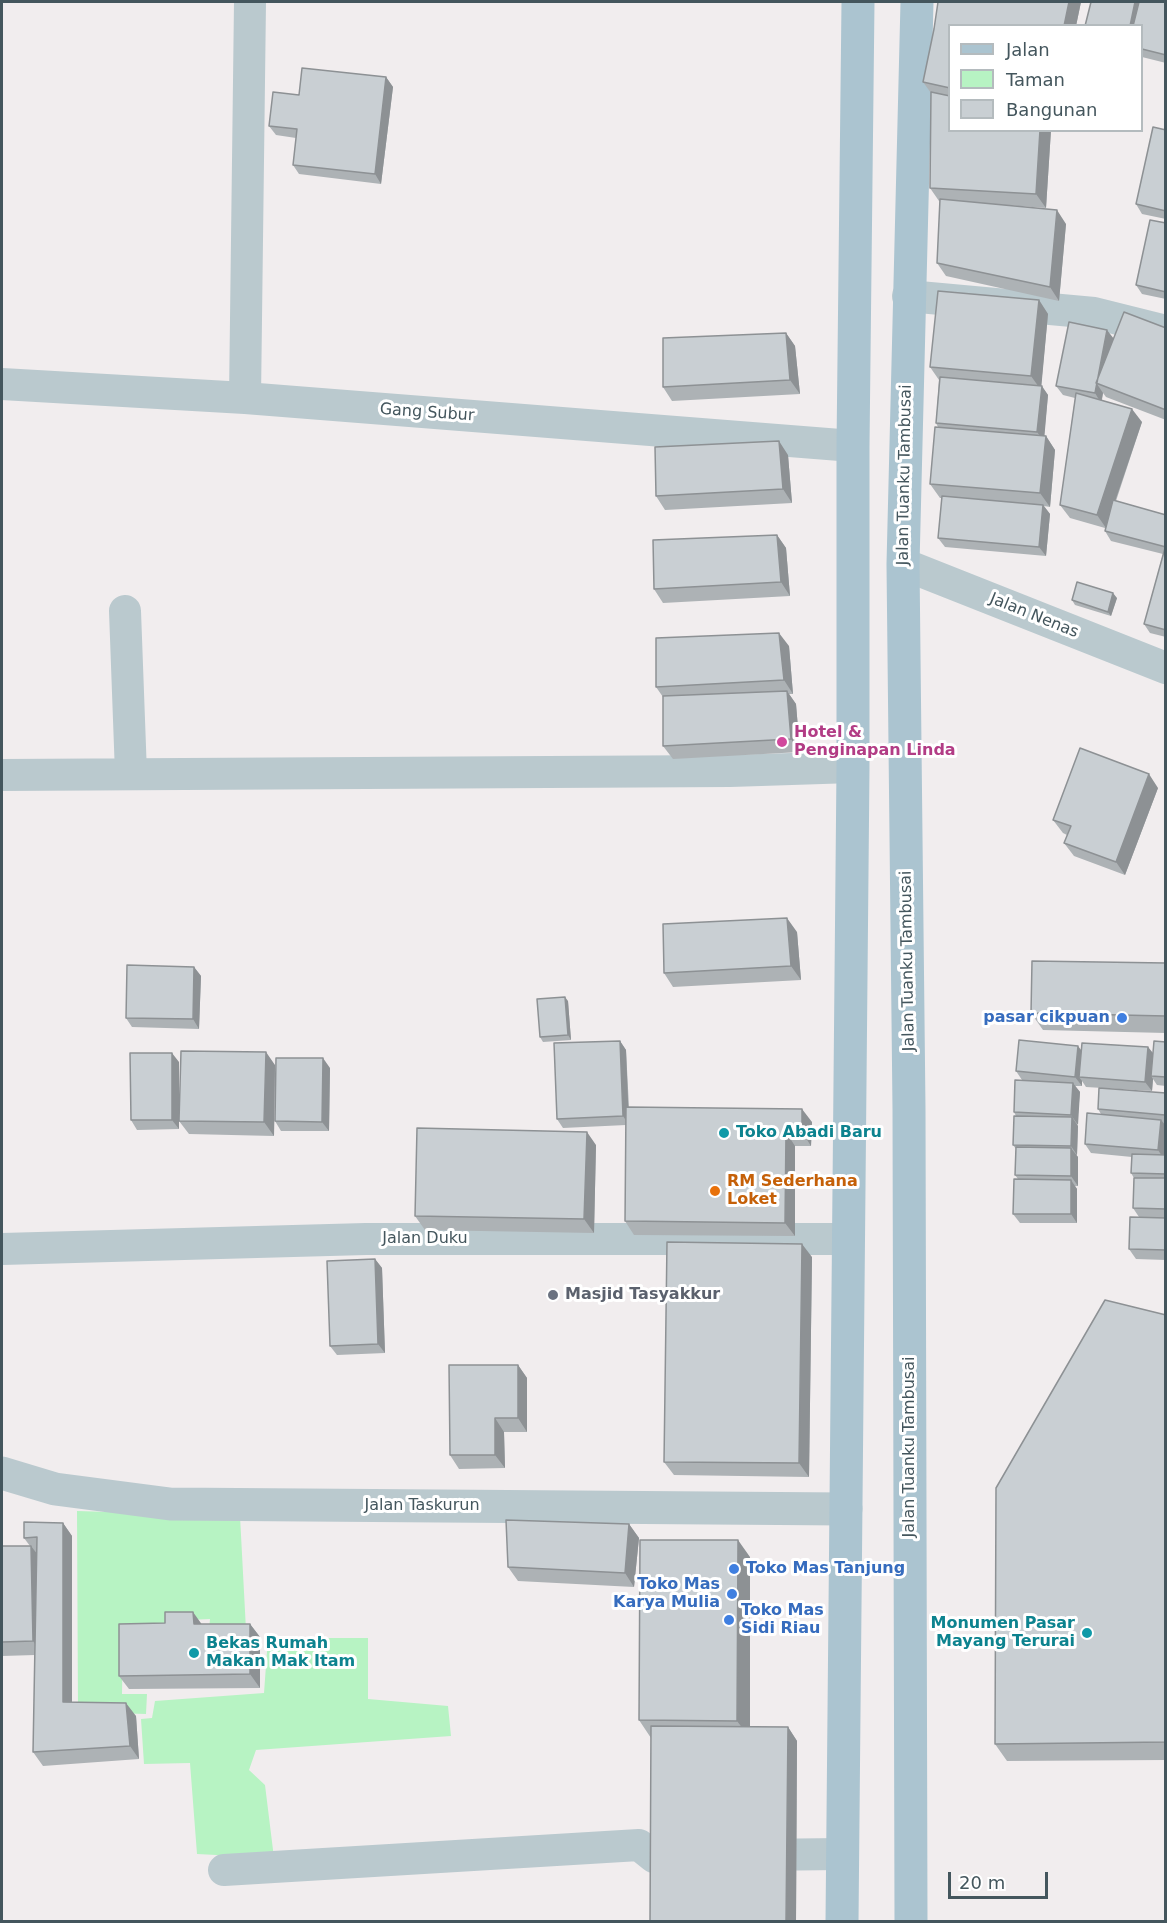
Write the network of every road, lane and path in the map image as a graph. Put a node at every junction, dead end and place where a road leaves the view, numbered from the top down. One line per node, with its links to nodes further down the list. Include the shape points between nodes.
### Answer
1 (250, 2): 7 (street)
2 (858, 2): 8 (main road)
3 (917, 2): 4 (main road, Jalan Tuanku Tambusai)
4 (908, 296): 5 (street, via 1094,314); 9 (main road, Jalan Tuanku Tambusai)
5 (1166, 331)
6 (2, 384): 7 (street, Gang Subur)
7 (245, 398): 8 (street, Gang Subur)
8 (853, 446): 12 (main road)
9 (903, 564): 11 (street, Jalan Nenas); 22 (main road, Jalan Tuanku Tambusai)
10 (125, 611): 13 (street)
11 (1166, 668)
12 (853, 767): 13 (street); 15 (main road)
13 (131, 774): 14 (street)
14 (2, 775)
15 (848, 1239): 16 (street, Jalan Duku, via 366,1239); 18 (main road)
16 (2, 1249)
17 (2, 1473): 18 (street, Jalan Taskurun, via 55,1489 170,1504)
18 (846, 1509): 19 (main road)
19 (842, 1854): 20 (street, via 654,1857 639,1845); 21 (main road)
20 (224, 1870)
21 (842, 1922)
22 (911, 1922)

